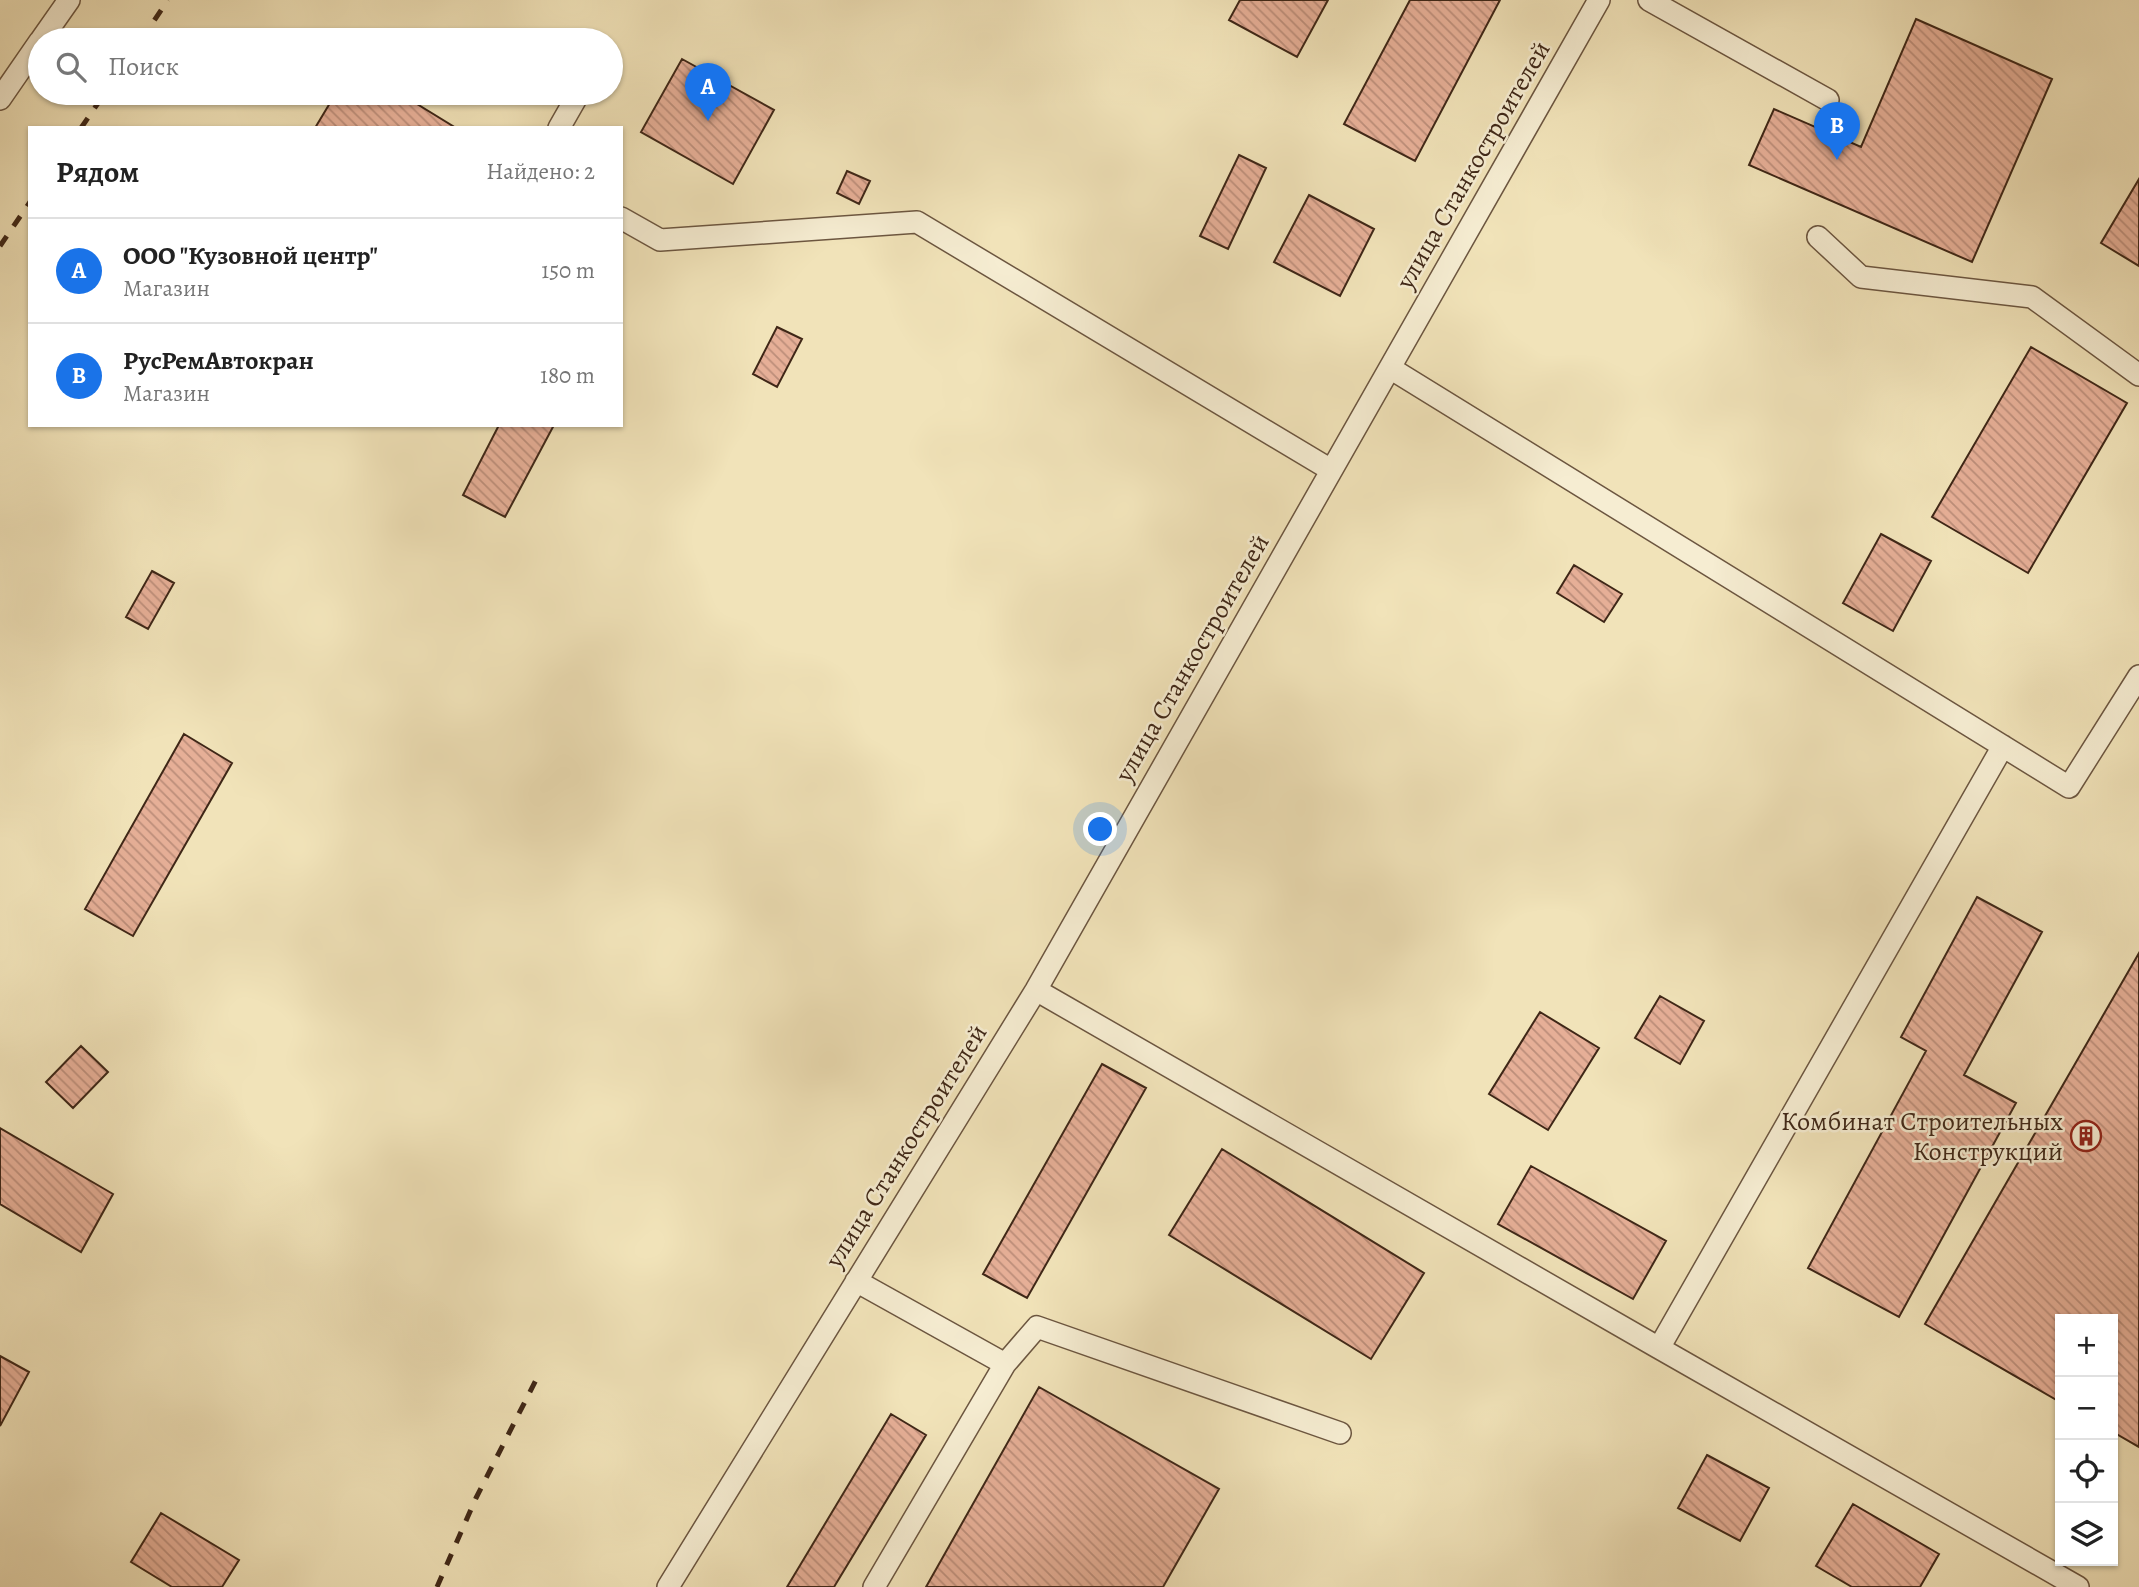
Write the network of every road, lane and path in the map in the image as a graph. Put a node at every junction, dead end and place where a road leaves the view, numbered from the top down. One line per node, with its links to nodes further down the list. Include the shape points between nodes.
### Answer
1 (69, 0): 4 (lane)
2 (1599, 0): 12 (lane, улица Станкостроителей)
3 (1649, 0): 7 (lane)
4 (50, 28)
5 (28, 59): 6 (lane)
6 (0, 99)
7 (1828, 100)
8 (572, 105): 9 (lane)
9 (560, 126)
10 (623, 219): 14 (lane, via 660,240 917,222)
11 (1818, 237): 13 (lane, via 1861,278 2032,297)
12 (1390, 368): 14 (lane, улица Станкостроителей); 16 (lane)
13 (2139, 374)
14 (1331, 470): 17 (lane, улица Станкостроителей)
15 (2139, 676): 16 (lane, via 2068,787)
16 (2003, 746): 19 (lane)
17 (1035, 989): 18 (lane, улица Станкостроителей); 19 (lane)
18 (856, 1282): 20 (lane); 22 (lane, улица Станкостроителей)
19 (1659, 1348): 24 (lane)
20 (1006, 1364): 21 (lane, via 1037,1327); 23 (lane)
21 (1340, 1433)
22 (668, 1587)
23 (874, 1587)
24 (2078, 1587)

